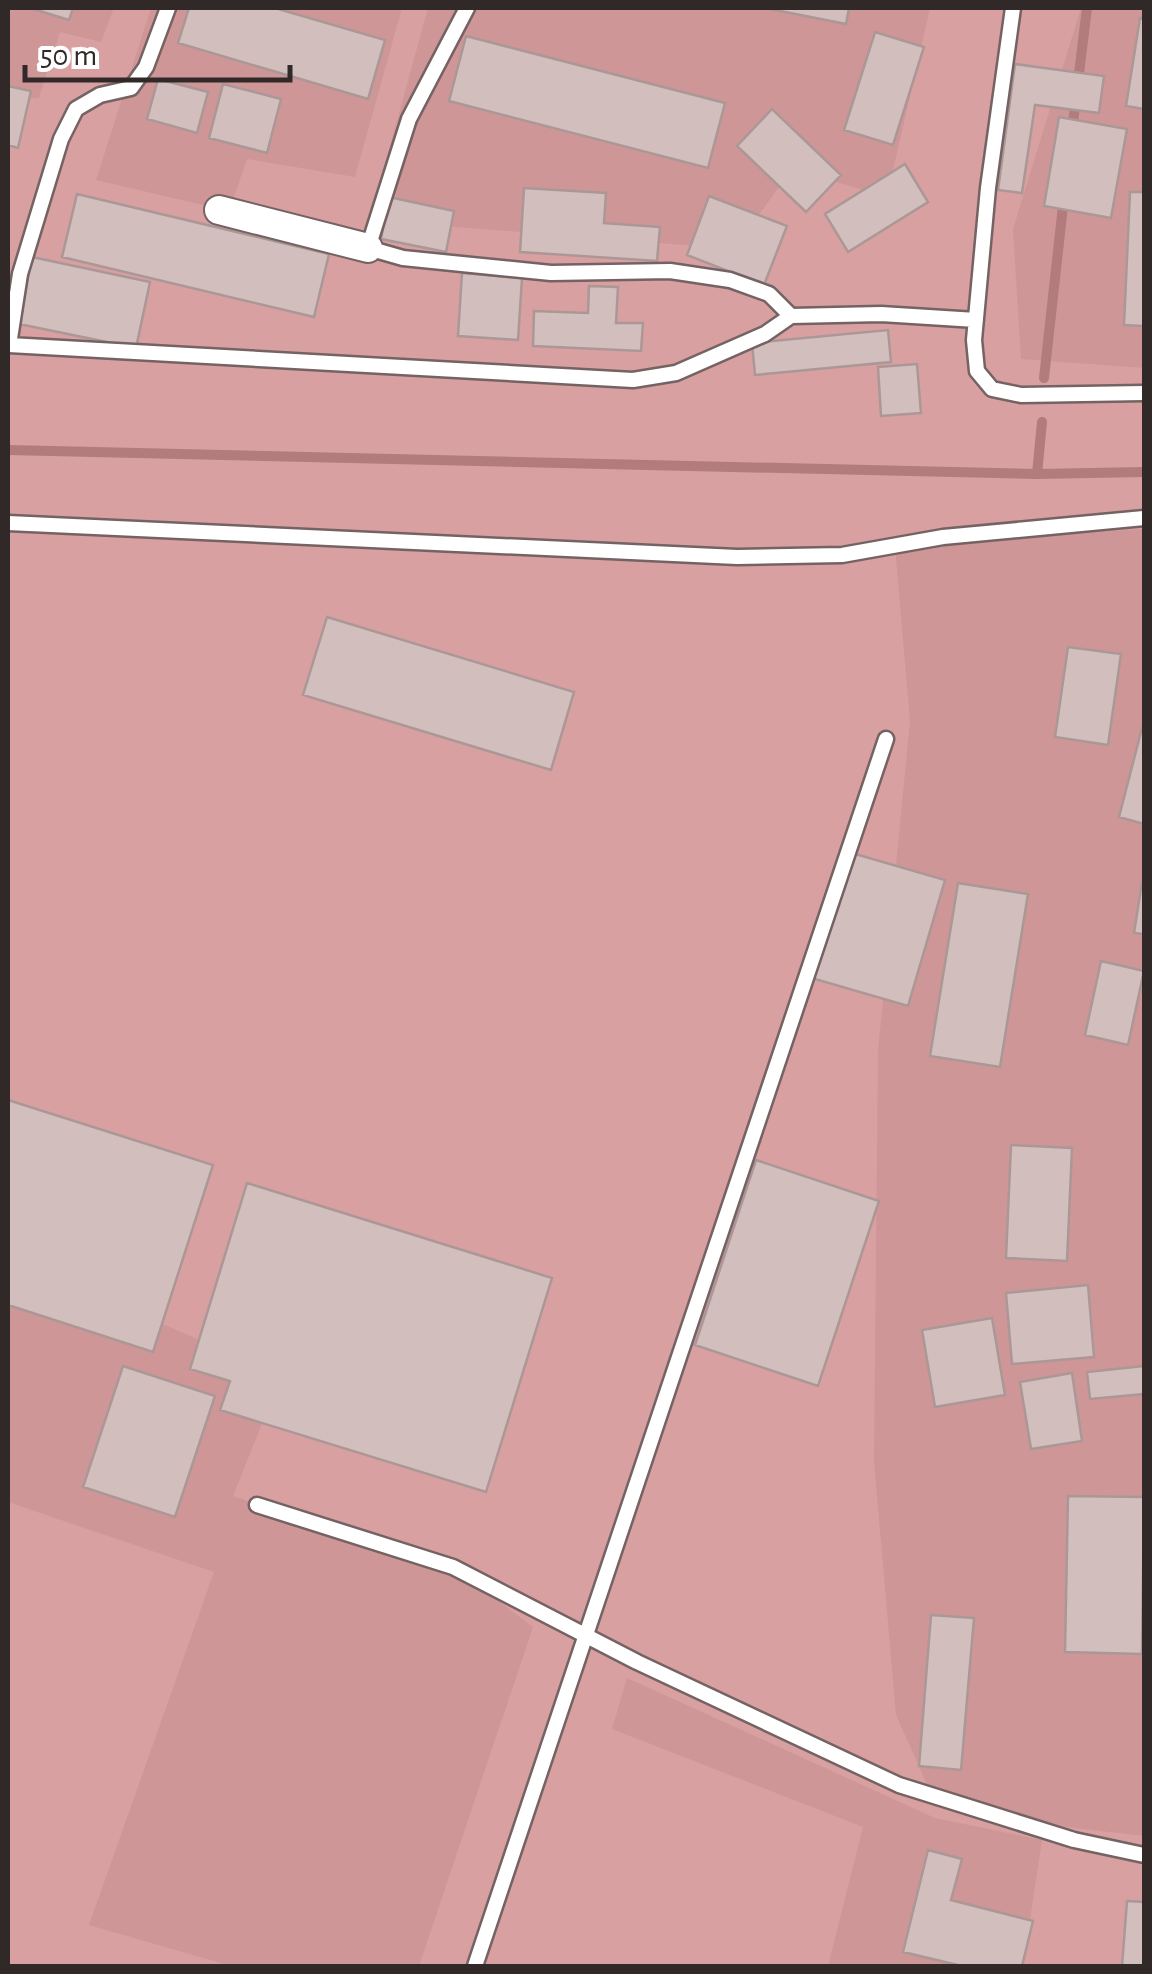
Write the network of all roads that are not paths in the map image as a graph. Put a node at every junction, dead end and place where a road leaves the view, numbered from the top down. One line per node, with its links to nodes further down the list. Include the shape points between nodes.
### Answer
1 (168, 8): 8 (lane, via 131,88 100,94 76,109 61,139 20,274)
2 (467, 8): 5 (lane, via 409,119)
3 (1013, 8): 7 (lane)
4 (218, 210): 5 (street)
5 (368, 248): 6 (lane, via 404,258 551,273 670,271 730,280 769,294)
6 (791, 316): 7 (lane); 8 (lane, via 676,374 633,380)
7 (976, 320): 9 (lane, via 977,371 992,389 1021,395)
8 (8, 345)
9 (1144, 393)
10 (1144, 518): 11 (lane, via 942,537 842,555 737,557)
11 (8, 523)
12 (886, 739): 14 (lane)
13 (257, 1504): 14 (lane, via 453,1567)
14 (588, 1635): 15 (lane, via 899,1785); 16 (lane)
15 (1144, 1855)
16 (475, 1966)

